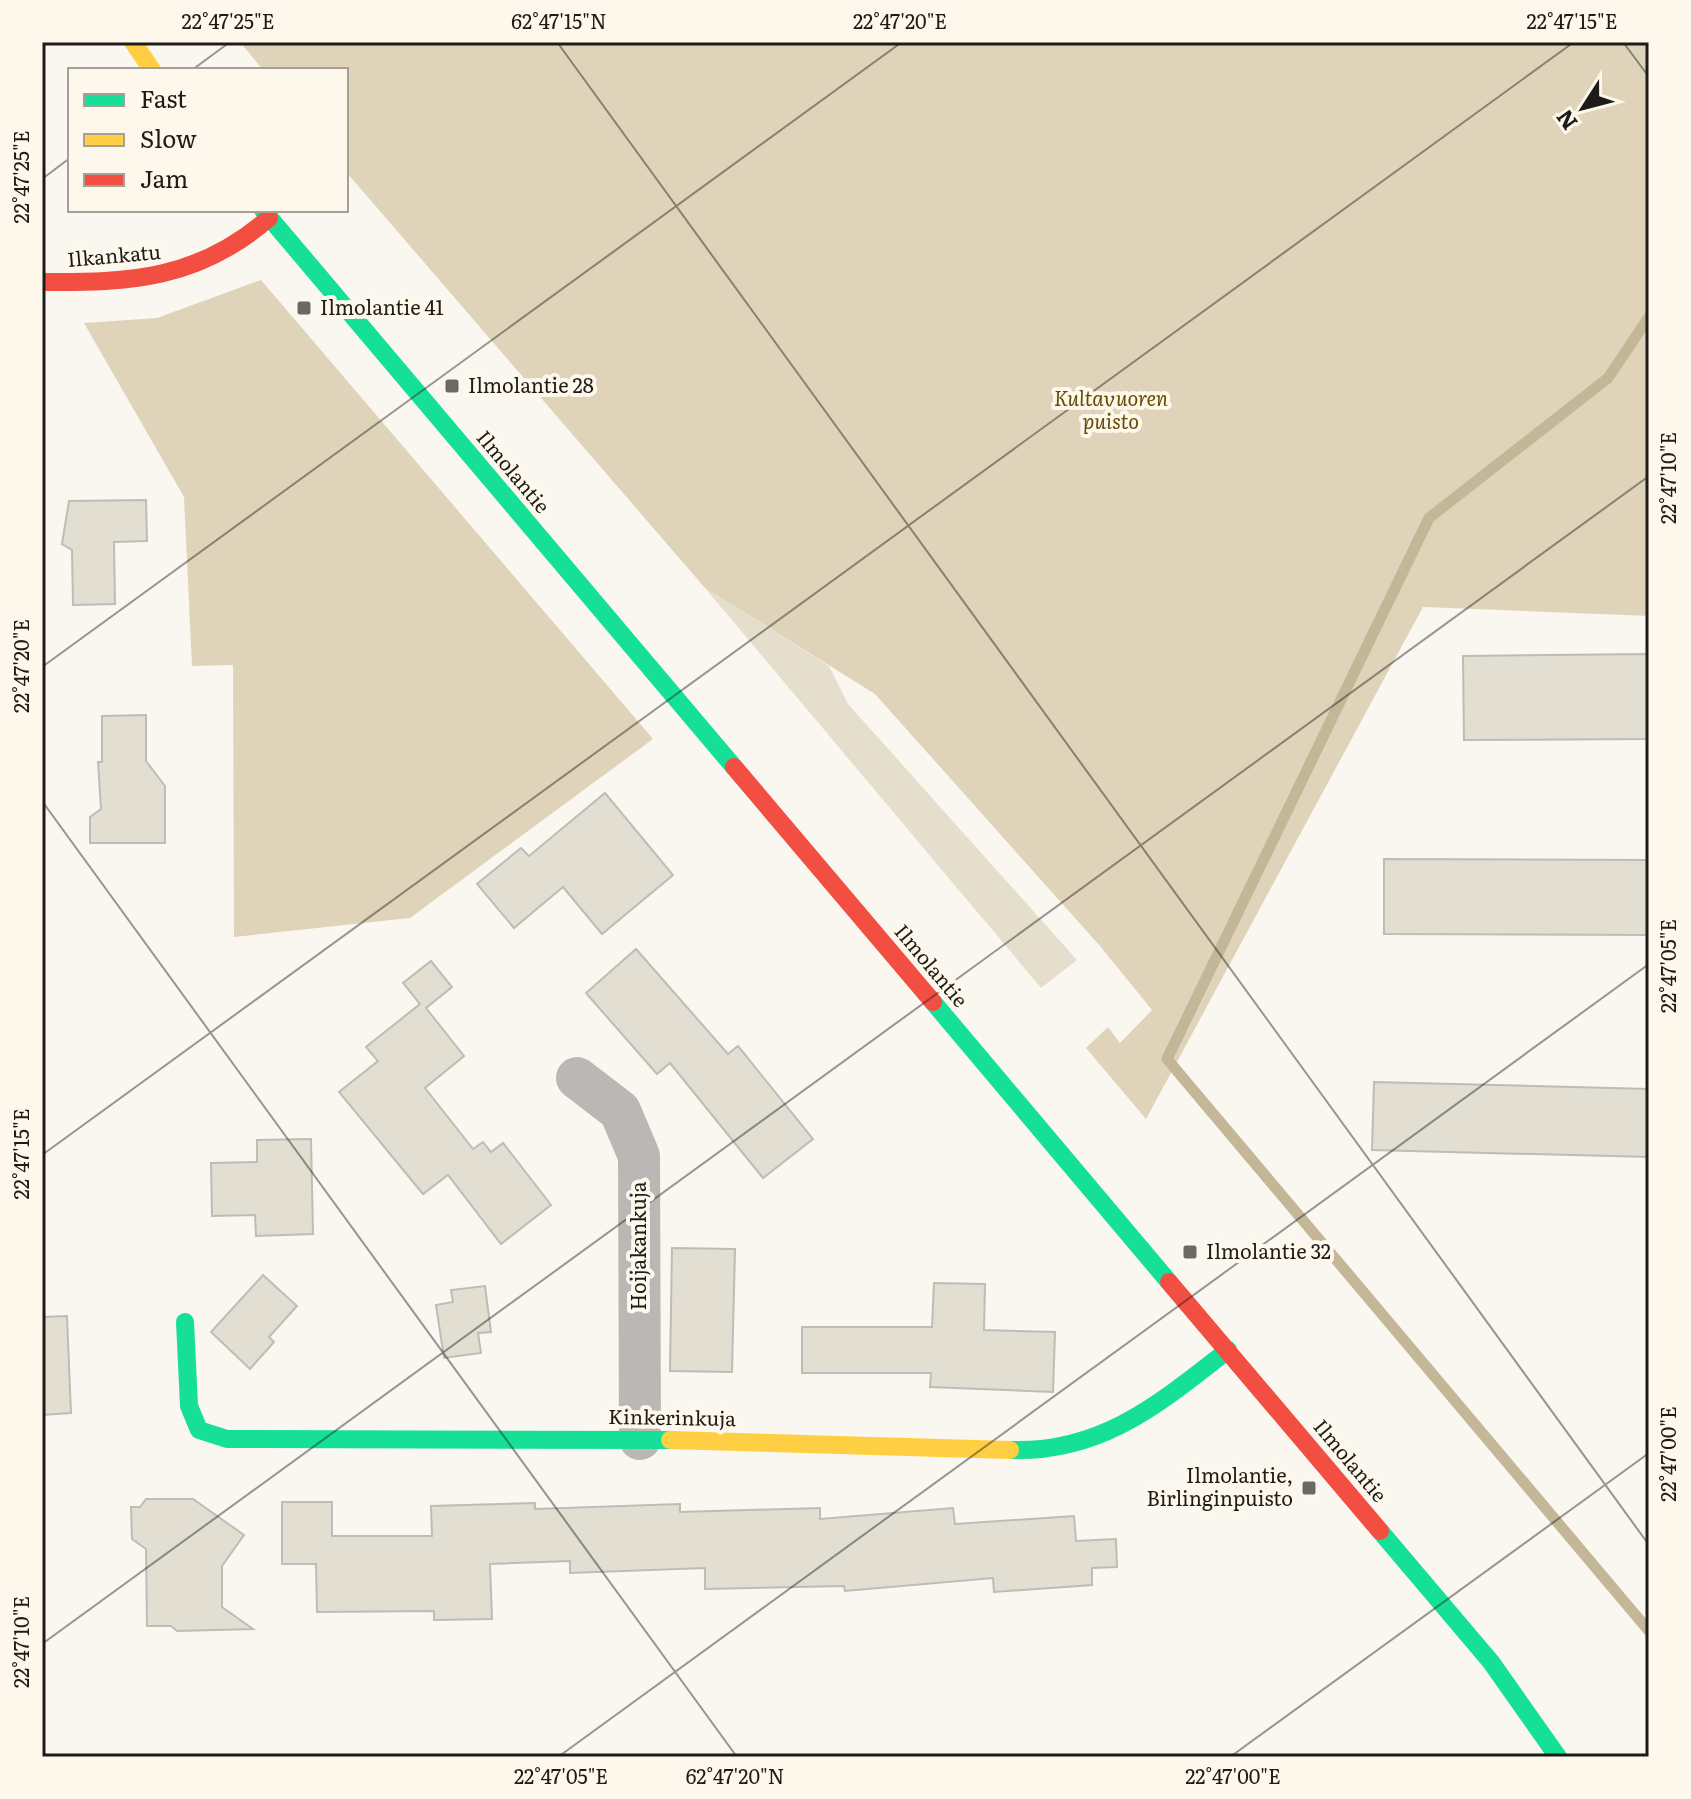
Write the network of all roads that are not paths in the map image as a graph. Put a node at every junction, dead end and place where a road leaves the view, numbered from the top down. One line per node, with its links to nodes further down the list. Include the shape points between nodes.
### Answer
1 (133, 42): 2 (street)
2 (151, 68)
3 (266, 214): 4 (street, Ilkankatu, via 220,255 167,275); 7 (street, Ilmolantie)
4 (42, 282)
5 (577, 1078): 8 (street, Hoijakankuja, via 620,1111 639,1156)
6 (185, 1322): 8 (street, Kinkerinkuja, via 189,1406 199,1430 227,1439)
7 (1228, 1350): 8 (street, Kinkerinkuja, via 1148,1413 1102,1434 1034,1451); 9 (street, Ilmolantie, via 1491,1662)
8 (640, 1439)
9 (1558, 1757)

